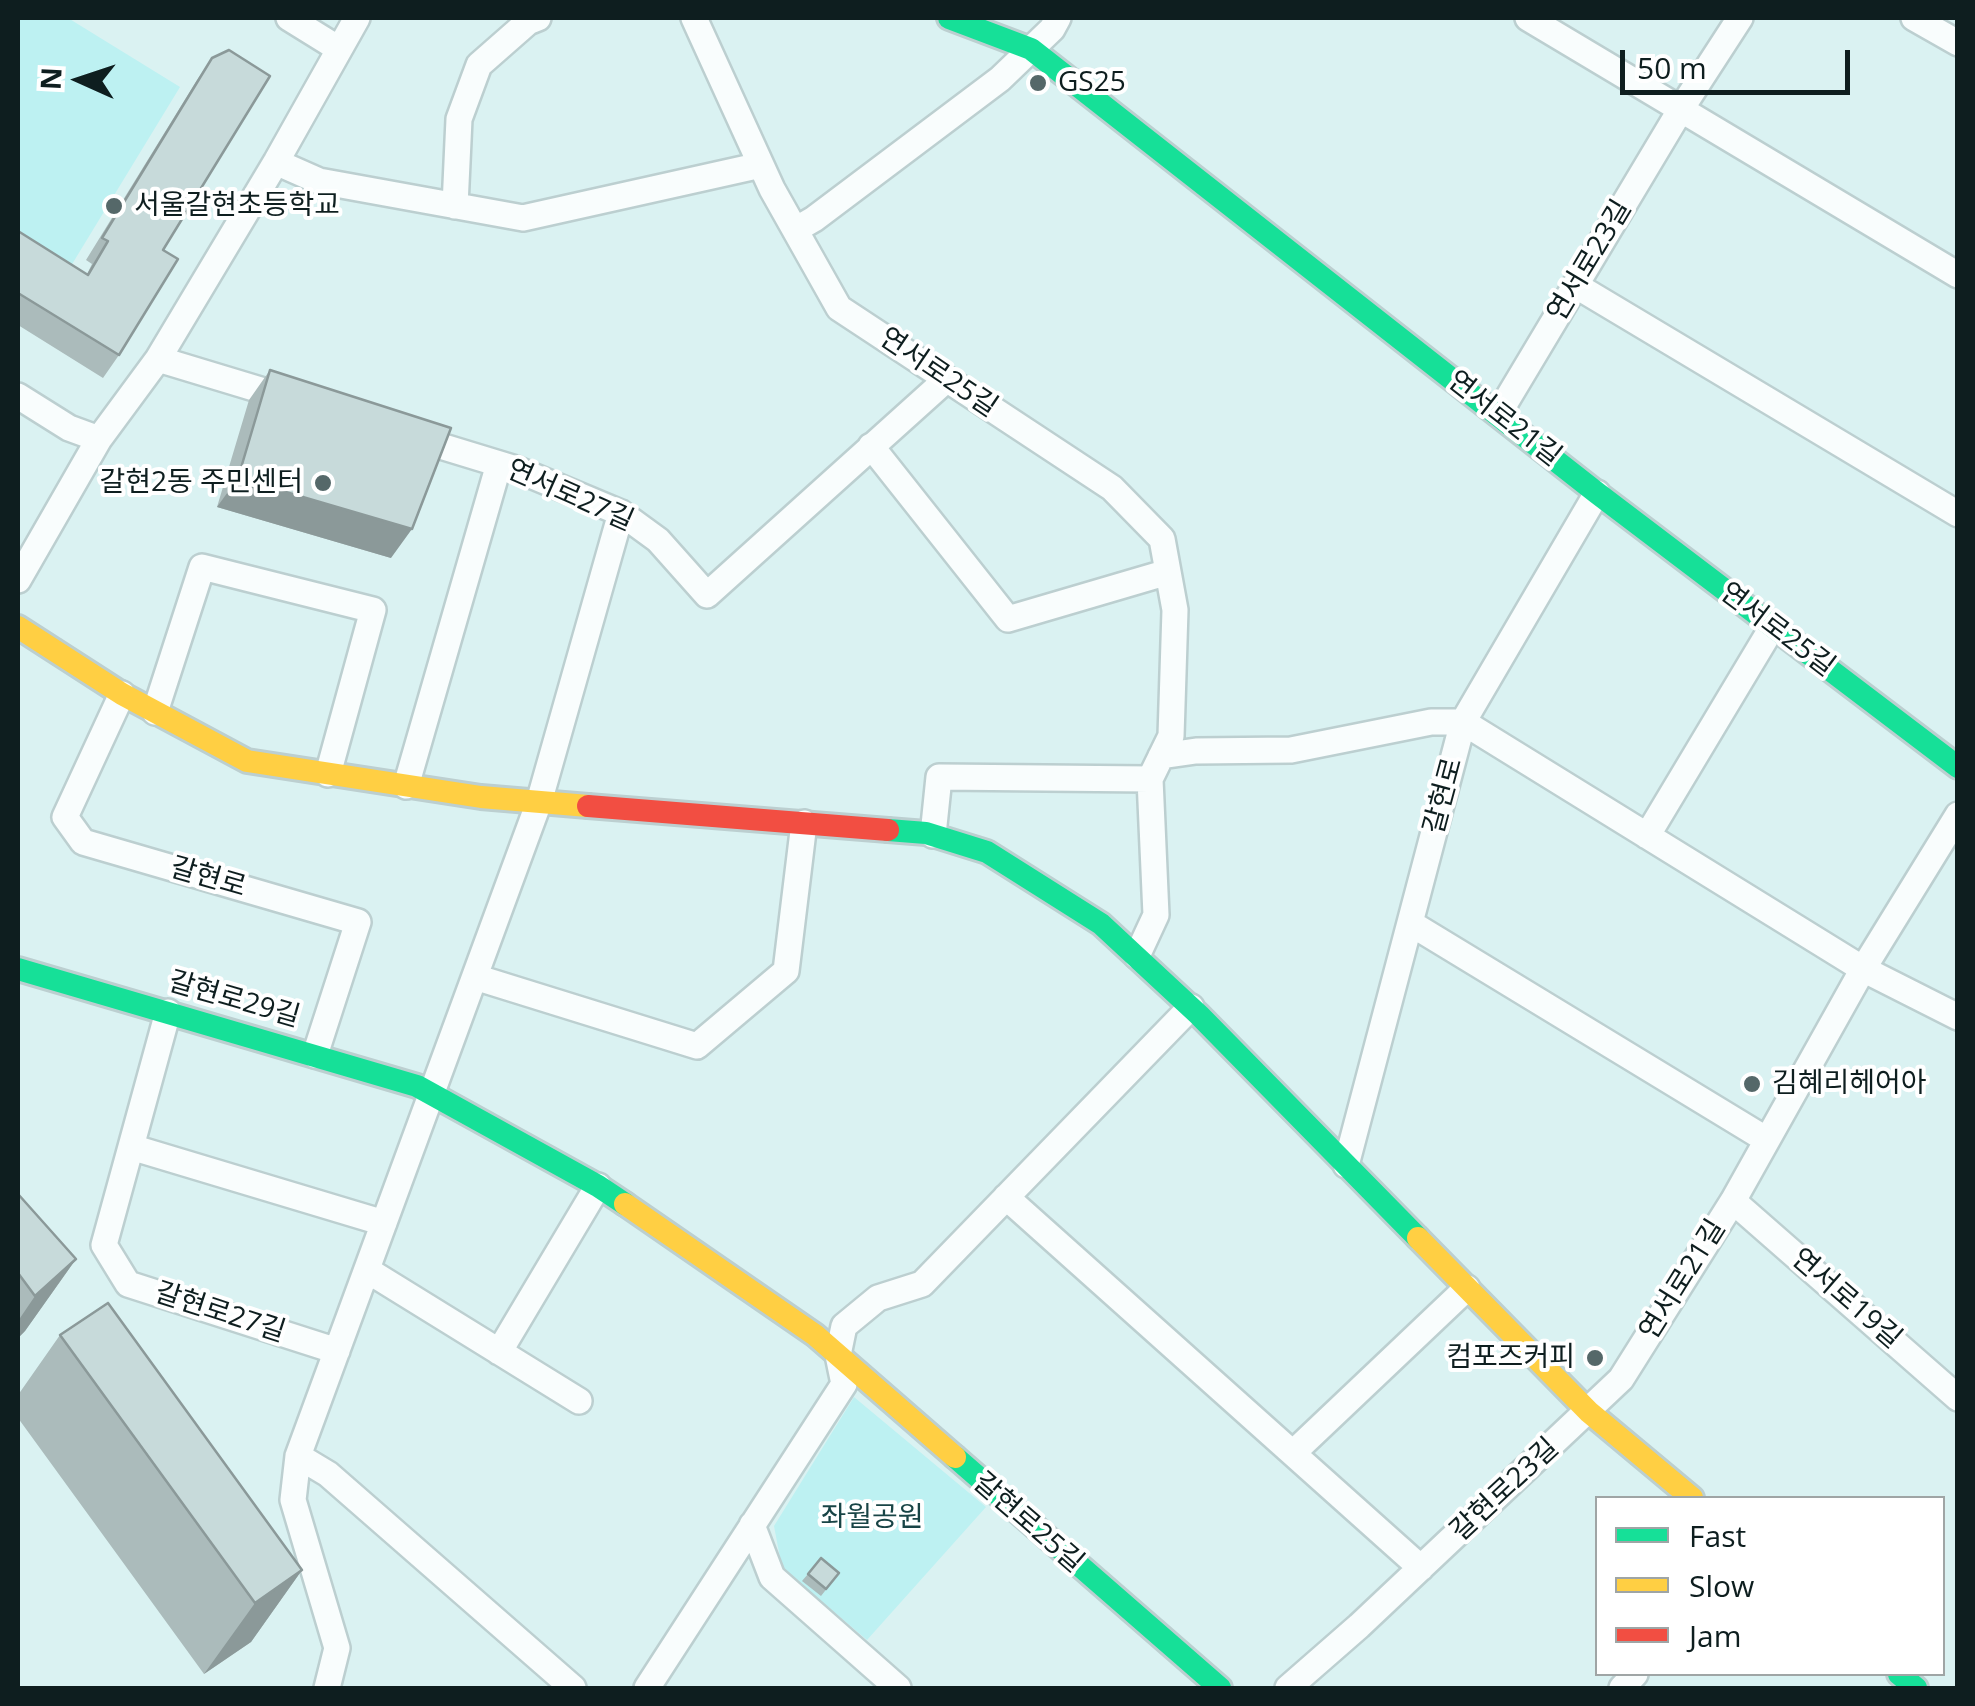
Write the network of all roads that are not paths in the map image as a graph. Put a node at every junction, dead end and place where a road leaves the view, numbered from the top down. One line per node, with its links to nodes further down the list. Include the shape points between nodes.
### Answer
1 (289, 18): 11 (street)
2 (357, 18): 11 (street)
3 (538, 18): 16 (street, via 479,65 459,119)
4 (694, 18): 15 (street, 연서로25길)
5 (950, 18): 12 (street)
6 (1058, 18): 12 (street)
7 (1528, 18): 13 (street)
8 (1740, 18): 13 (street, 연서로23길)
9 (1914, 18): 10 (street)
10 (1958, 43)
11 (340, 49): 14 (street)
12 (1030, 49): 17 (street, via 1000,80); 24 (street, 연서로21길)
13 (1680, 110): 18 (street); 19 (street, 연서로23길)
14 (276, 162): 16 (street, via 319,180); 20 (street)
15 (761, 165): 16 (street, via 523,218); 17 (street, 연서로25길)
16 (455, 206)
17 (795, 230): 21 (street, 연서로25길, via 839,308)
18 (1958, 275)
19 (1575, 285): 24 (street, 연서로23길); 31 (street)
20 (158, 359): 23 (street); 26 (street)
21 (946, 379): 27 (street, 연서로27길); 32 (street, 연서로25길, via 1112,488 1162,539)
22 (18, 396): 26 (street)
23 (305, 404)
24 (1499, 413): 29 (street, 연서로21길)
25 (393, 431): 28 (street, 연서로27길)
26 (99, 439): 33 (street)
27 (870, 446): 30 (street, 연서로27길, via 707,595 658,540); 32 (street, via 1008,620)
28 (499, 464): 30 (street, 연서로27길); 42 (street)
29 (1597, 493): 34 (street, 연서로25길); 38 (street)
30 (620, 514): 43 (street)
31 (1958, 514)
32 (1168, 572): 40 (street, via 1175,610 1171,736)
33 (18, 580)
34 (1773, 626): 39 (street, 연서로25길); 47 (street)
35 (18, 628): 36 (street)
36 (122, 694): 37 (street); 56 (street, 갈현로, via 65,817 83,842 358,922)
37 (155, 712): 41 (street, via 247,760); 41 (street, via 202,567 373,610)
38 (1463, 722): 40 (street, 갈현로, via 1431,722 1291,750 1196,751); 47 (street); 48 (street, 갈현로)
39 (1958, 767)
40 (1156, 768): 46 (street, 갈현로, via 939,777); 49 (street, via 1156,915)
41 (328, 774): 42 (street)
42 (406, 786): 43 (street)
43 (539, 802): 45 (street); 52 (street)
44 (1958, 815): 51 (street, 연서로21길)
45 (804, 823): 46 (street); 52 (street, via 786,971 697,1046)
46 (934, 835): 49 (street, via 987,852 1101,924)
47 (1647, 836): 51 (street)
48 (1410, 923): 58 (street); 60 (street, 갈현로)
49 (1136, 956): 53 (street)
50 (18, 969): 54 (street, 갈현로29길)
51 (1864, 969): 55 (street); 58 (street, 연서로21길)
52 (475, 977): 57 (street)
53 (1191, 1007): 60 (street); 62 (street)
54 (168, 1012): 56 (street, 갈현로29길); 59 (street, 갈현로27길)
55 (1958, 1017)
56 (315, 1055): 57 (street, 갈현로29길)
57 (432, 1093): 61 (street); 64 (street)
58 (1767, 1140): 63 (street, 연서로21길)
59 (131, 1148): 64 (street); 67 (street, 갈현로27길, via 104,1245 128,1284)
60 (1346, 1164): 66 (street)
61 (598, 1186): 68 (street); 69 (street, 갈현로25길)
62 (1006, 1196): 69 (street, via 922,1284 878,1298 844,1326); 73 (street)
63 (1733, 1201): 70 (street, 연서로19길); 72 (street, 연서로21길, via 1621,1380)
64 (384, 1223): 65 (street)
65 (367, 1270): 67 (street); 68 (street)
66 (1467, 1288): 72 (street); 73 (street)
67 (337, 1350): 74 (street)
68 (499, 1352): 71 (street)
69 (838, 1355): 76 (street, via 844,1384); 82 (street, 갈현로25길)
70 (1958, 1398)
71 (579, 1401)
72 (1589, 1412): 75 (street); 77 (street, 갈현로23길)
73 (1293, 1453): 77 (street)
74 (298, 1456): 78 (street, via 293,1500 337,1648); 79 (street, via 328,1474)
75 (1690, 1496)
76 (752, 1525): 80 (street); 81 (street, via 772,1577)
77 (1421, 1568): 83 (street, 갈현로23길)
78 (327, 1688)
79 (572, 1688)
80 (647, 1688)
81 (898, 1688)
82 (1220, 1688)
83 (1288, 1688)

